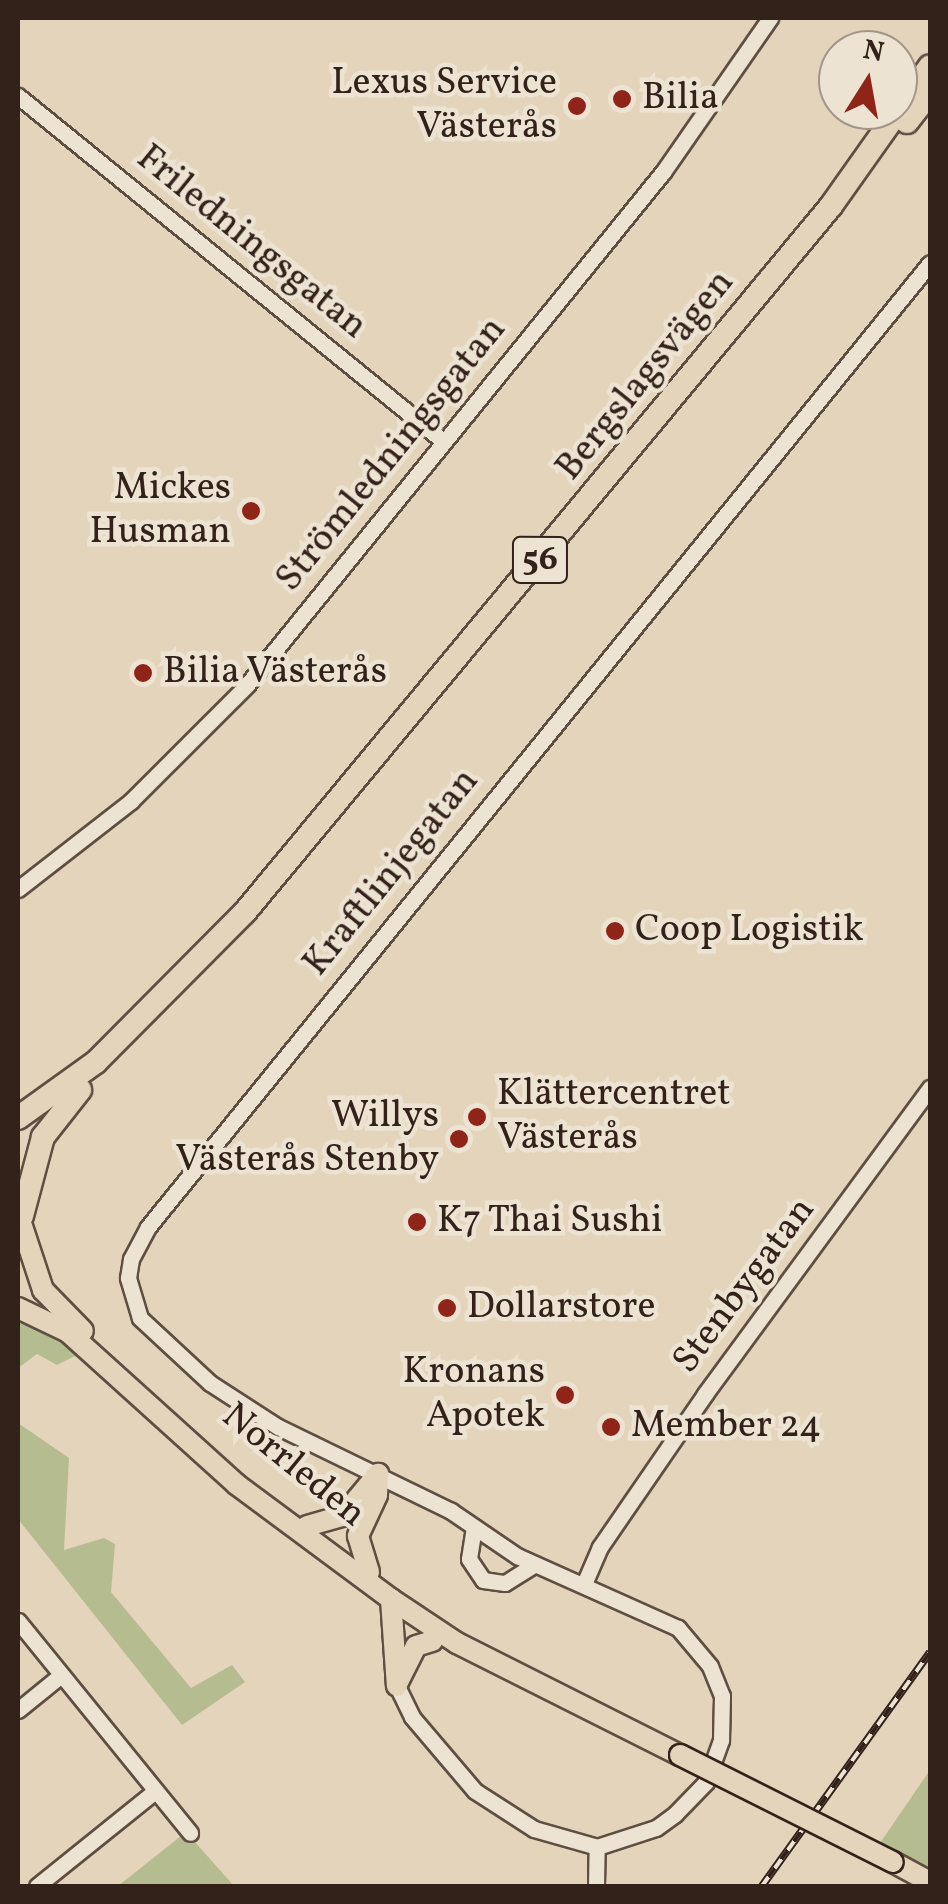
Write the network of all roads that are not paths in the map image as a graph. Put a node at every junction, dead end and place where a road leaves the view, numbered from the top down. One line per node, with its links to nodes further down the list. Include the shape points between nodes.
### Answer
1 (770, 18): 7 (street, Strömledningsgatan, via 664,172)
2 (930, 66): 5 (highway, Bergslagsvägen / 56)
3 (930, 93): 5 (highway, Bergslagsvägen / 56, via 846,197)
4 (18, 96): 7 (street, Friledningsgatan)
5 (831, 206): 9 (highway, Bergslagsvägen / 56)
6 (930, 262): 15 (street, Kraftlinjegatan, via 138,1243 128,1278 133,1301 178,1360 278,1427)
7 (443, 442): 8 (street, Strömledningsgatan, via 199,736 94,832)
8 (18, 890)
9 (246, 912): 11 (highway, Bergslagsvägen / 56, via 96,1062); 13 (highway, Bergslagsvägen / 56, via 171,1003 55,1117 34,1160)
10 (930, 1088): 20 (street, Stenbygatan, via 705,1394 600,1547)
11 (18, 1118)
12 (18, 1190): 13 (highway)
13 (20, 1226): 16 (main road, Norrleden, via 54,1304)
14 (18, 1308): 21 (main road, Norrleden, via 68,1332 236,1484)
15 (378, 1474): 16 (main road, via 344,1516); 17 (street); 19 (main road, via 377,1495 358,1536)
16 (307, 1526): 19 (main road, Norrleden)
17 (474, 1527): 18 (street); 18 (street, via 469,1559 482,1580 504,1583)
18 (534, 1564): 20 (street)
19 (369, 1572): 27 (main road, Norrleden)
20 (584, 1584): 31 (street, via 655,1613 695,1643 722,1696 716,1760 691,1800 656,1828)
21 (391, 1599): 24 (main road, Norrleden); 26 (main road)
22 (18, 1621): 25 (street)
23 (432, 1641): 24 (street); 26 (main road, via 416,1646)
24 (456, 1643): 27 (main road, Norrleden)
25 (61, 1675): 28 (street); 29 (street)
26 (397, 1686): 31 (street, via 412,1717 475,1792 534,1829)
27 (580, 1706): 32 (main road, Norrleden, bridge)
28 (18, 1710)
29 (155, 1790): 30 (street); 33 (street)
30 (190, 1833)
31 (597, 1846): 34 (street)
32 (930, 1882)
33 (37, 1886)
34 (596, 1886)

